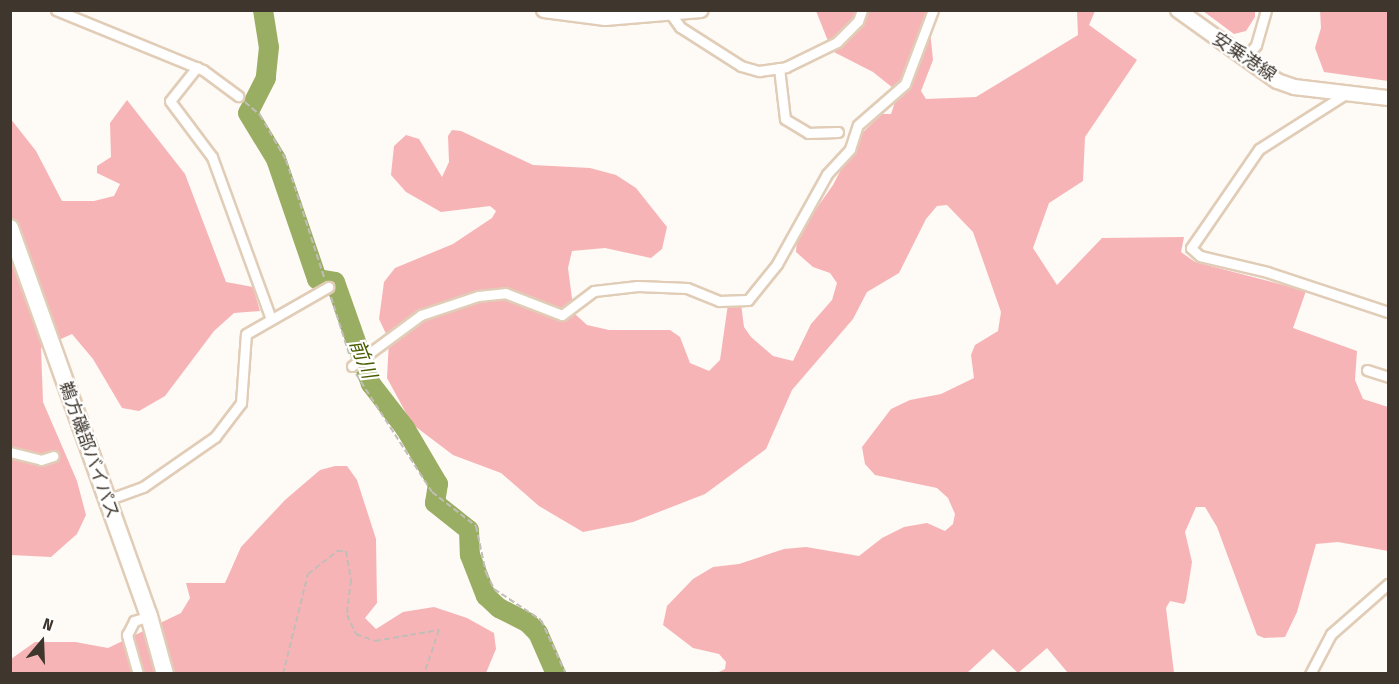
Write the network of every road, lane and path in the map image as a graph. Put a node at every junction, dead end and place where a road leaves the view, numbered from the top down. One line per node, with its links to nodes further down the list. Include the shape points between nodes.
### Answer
1 (56, 10): 10 (street)
2 (544, 10): 8 (main road, via 605,18)
3 (701, 10): 8 (main road)
4 (862, 10): 11 (street, via 858,21 837,42)
5 (933, 10): 21 (street, via 905,84 858,125 850,149 827,174 777,264 748,300 719,301 687,288 638,286 594,291 562,315 505,293 478,296 421,315)
6 (1178, 10): 9 (main road, 安乗港線)
7 (1266, 10): 9 (street, via 1256,45)
8 (670, 14): 11 (street, via 681,27 750,71)
9 (1244, 58): 12 (main road, 安乗港線, via 1294,87)
10 (197, 67): 13 (street); 20 (street, via 170,101 212,157)
11 (780, 68): 15 (street, via 785,119 808,133)
12 (1347, 93): 14 (main road, 安乗港線); 19 (street, via 1259,148 1191,248 1200,256 1267,272)
13 (238, 96): 17 (path, via 260,115 286,160)
14 (1389, 98)
15 (838, 132)
16 (10, 228): 26 (highway, 鵜方磯部バイパス)
17 (324, 274)
18 (328, 287): 20 (street); 21 (path)
19 (1389, 312)
20 (271, 319): 26 (street, via 251,329 244,340 241,403 230,421 215,437 143,487)
21 (358, 363): 33 (path, via 432,492 476,526 486,573 494,589 541,620)
22 (1367, 370): 23 (street)
23 (1389, 377)
24 (10, 452): 25 (street, via 41,460)
25 (53, 456)
26 (107, 500): 28 (highway, 鵜方磯部バイパス)
27 (1389, 584): 34 (street, via 1331,634)
28 (149, 615): 29 (street, via 134,621 127,635); 30 (highway, 鵜方磯部バイパス)
29 (138, 674)
30 (165, 674)
31 (283, 674): 32 (path, via 308,574 337,551 346,551 351,580 347,615 356,634 375,641 439,630)
32 (424, 674)
33 (566, 674)
34 (1310, 674)

